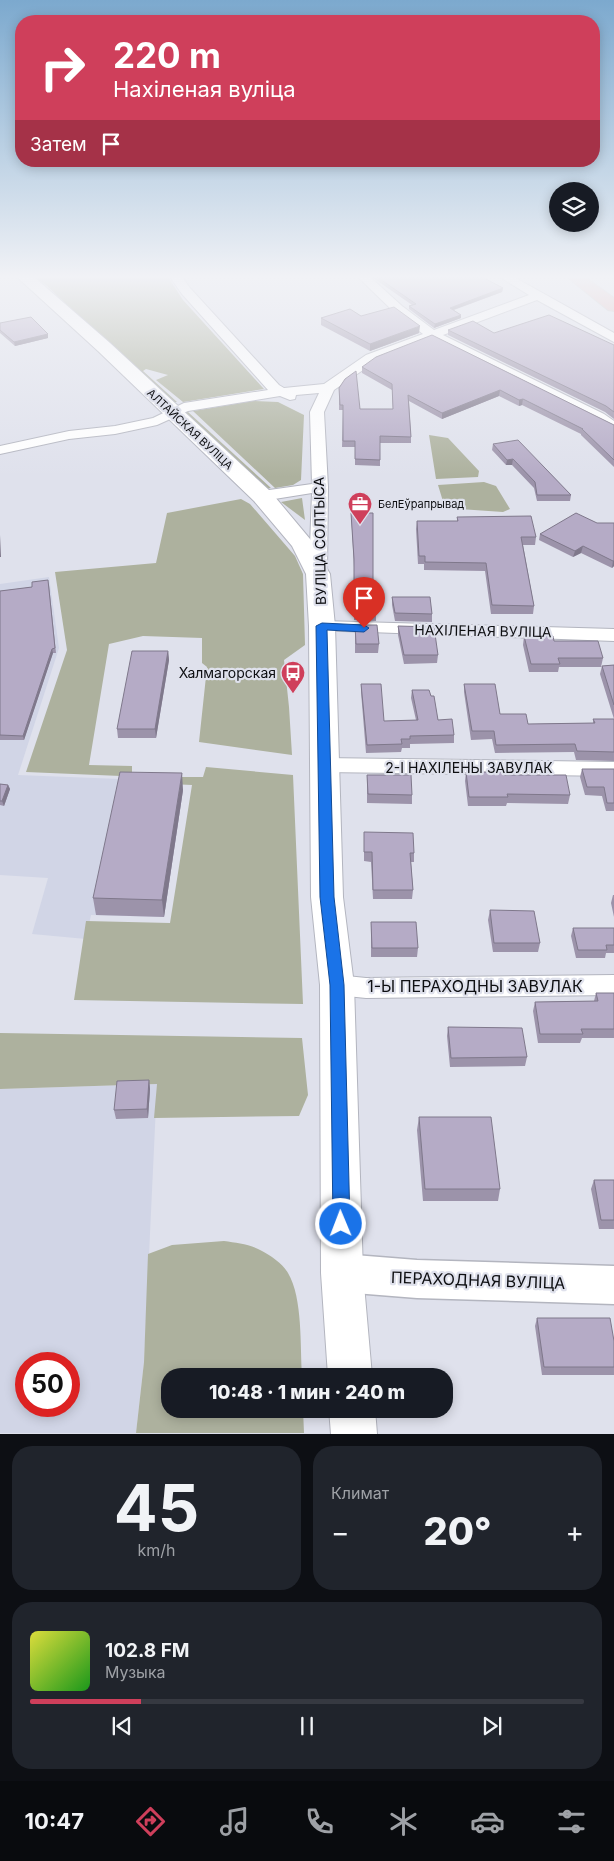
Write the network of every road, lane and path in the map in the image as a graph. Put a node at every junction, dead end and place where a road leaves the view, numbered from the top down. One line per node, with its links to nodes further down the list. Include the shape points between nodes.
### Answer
1 (101, 344): 7 (main road, АЛТАЙСКАЯ ВУЛІЦА)
2 (234, 344): 6 (street)
3 (409, 344): 5 (street, via 371,358)
4 (451, 344): 9 (street)
5 (328, 388): 6 (street); 8 (street, ВУЛІЦА СОЛТЫСА)
6 (280, 392): 7 (street, via 184,407); 8 (street, via 306,403)
7 (171, 412): 10 (street, via 157,421); 12 (main road, АЛТАЙСКАЯ ВУЛІЦА)
8 (317, 412): 11 (street, ВУЛІЦА СОЛТЫСА)
9 (614, 427)
10 (0, 450)
11 (320, 487): 12 (street); 13 (street, ВУЛІЦА СОЛТЫСА)
12 (262, 496): 13 (main road, АЛТАЙСКАЯ ВУЛІЦА, via 302,544)
13 (318, 574): 14 (main road, ВУЛІЦА СОЛТЫСА)
14 (322, 626): 15 (street, НАХІЛЕНАЯ ВУЛІЦА); 16 (main road, ВУЛІЦА СОЛТЫСА)
15 (614, 635)
16 (324, 765): 17 (street, 2-І НАХІЛЕНЫ ЗАВУЛАК); 18 (main road, ВУЛІЦА СОЛТЫСА, via 327,897)
17 (614, 769)
18 (337, 985): 19 (street, 1-Ы ПЕРАХОДНЫ ЗАВУЛАК, via 366,988); 20 (main road, ВУЛІЦА СОЛТЫСА)
19 (614, 985)
20 (342, 1273): 21 (street, ПЕРАХОДНАЯ ВУЛІЦА); 22 (main road, ВУЛІЦА СОЛТЫСА)
21 (614, 1285)
22 (349, 1368)
23 (353, 1418): 24 (main road)
24 (354, 1434)

